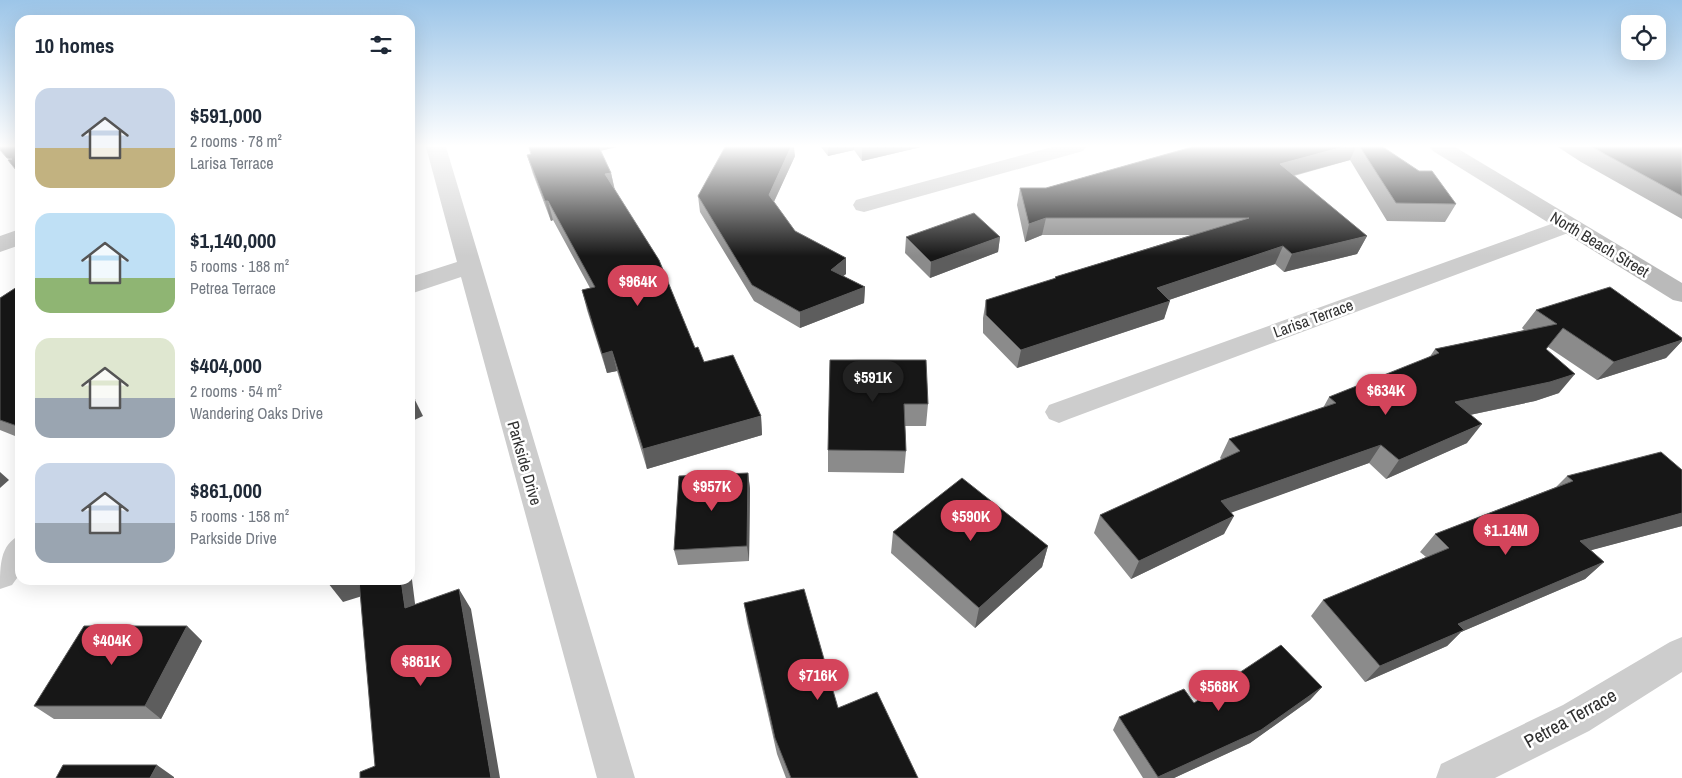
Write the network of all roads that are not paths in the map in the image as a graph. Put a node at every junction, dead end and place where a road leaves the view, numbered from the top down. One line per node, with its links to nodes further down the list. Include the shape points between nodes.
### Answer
1 (446, 183): 8 (street, Parkside Drive)
2 (943, 183): 4 (street)
3 (1500, 183): 5 (street, North Beach Street)
4 (864, 205)
5 (1568, 225): 10 (street, North Beach Street); 11 (street, Larisa Terrace)
6 (15, 238): 7 (street)
7 (0, 245)
8 (468, 266): 9 (street); 15 (street, Parkside Drive)
9 (415, 284)
10 (1682, 294)
11 (1059, 412)
12 (15, 556): 13 (street)
13 (0, 575)
14 (1682, 653): 16 (street, Petrea Terrace, via 1576,718)
15 (616, 778)
16 (1455, 778)

